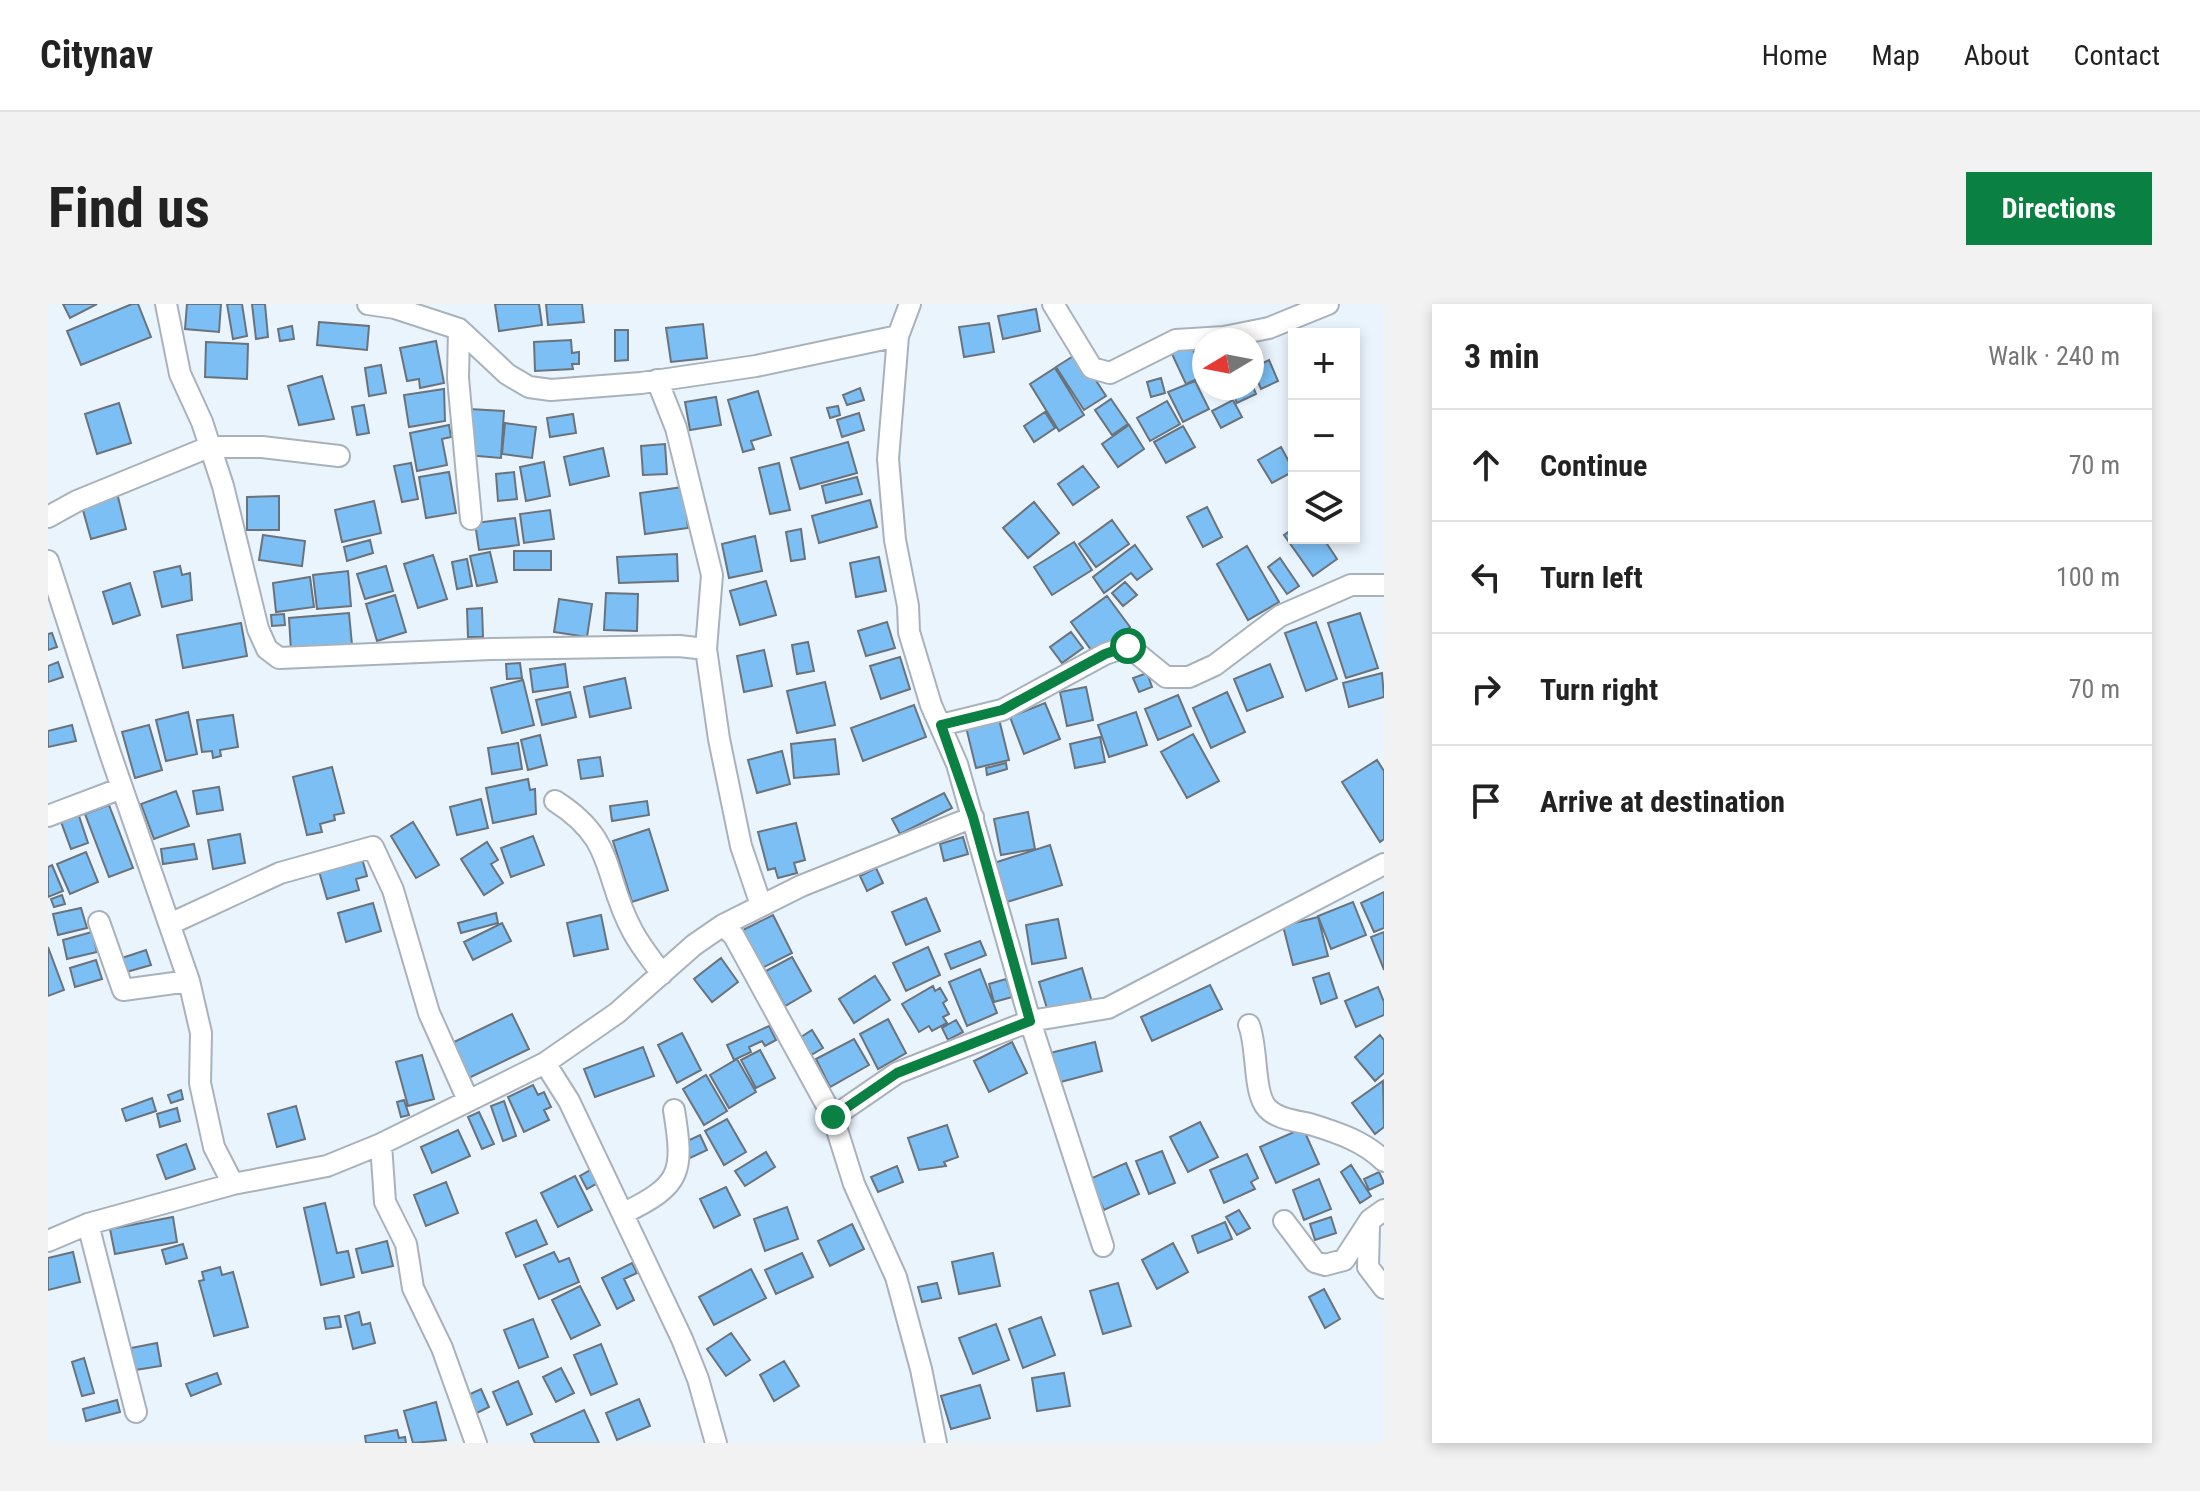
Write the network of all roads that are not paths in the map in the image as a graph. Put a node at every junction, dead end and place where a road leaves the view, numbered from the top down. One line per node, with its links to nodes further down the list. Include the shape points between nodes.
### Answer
1 (166, 304): 9 (street, via 180,374)
2 (374, 304): 6 (street)
3 (910, 304): 7 (street)
4 (1053, 304): 5 (street, via 1092,368 1110,373 1176,340 1269,328)
5 (1328, 304)
6 (459, 329): 8 (street, via 507,374 529,387); 12 (street, via 458,378)
7 (898, 336): 8 (street, via 756,366); 16 (street, via 890,501 909,632)
8 (657, 380): 15 (street, via 676,428 712,575)
9 (209, 447): 10 (street); 11 (street); 15 (street, via 258,629 267,649 279,658 491,649)
10 (339, 456)
11 (48, 517)
12 (471, 519)
13 (48, 561): 17 (street)
14 (1384, 585): 16 (street, via 1351,585 1280,616 1215,665 1189,677 1166,677 1128,646 1002,710)
15 (706, 649): 22 (street, via 741,846)
16 (941, 725): 20 (street)
17 (122, 788): 19 (street); 24 (street)
18 (555, 801): 26 (street, via 582,818 599,841 632,932)
19 (48, 816)
20 (973, 817): 22 (street); 28 (street)
21 (1384, 864): 28 (street, via 1108,1008)
22 (761, 905): 25 (street)
23 (99, 922): 27 (street, via 123,990)
24 (170, 924): 27 (street); 31 (street, via 280,873 373,847 393,890 429,1013)
25 (723, 925): 26 (street); 33 (street, via 734,936)
26 (662, 974): 30 (street)
27 (189, 981): 36 (street, via 201,1033 200,1083 214,1147)
28 (1030, 1021): 33 (street, via 897,1073); 42 (street)
29 (1249, 1025): 35 (street, via 1256,1043 1259,1092 1267,1109 1368,1145)
30 (545, 1063): 31 (street); 37 (street)
31 (468, 1100): 34 (street)
32 (674, 1110): 37 (street, via 681,1155 671,1183 655,1198)
33 (833, 1117): 47 (street, via 854,1184 896,1277)
34 (381, 1144): 36 (street, via 327,1166); 45 (street, via 385,1202 406,1244 413,1288 442,1348)
35 (1384, 1161)
36 (233, 1184): 40 (street)
37 (624, 1213): 46 (street, via 688,1352)
38 (1377, 1215): 39 (street, via 1344,1260 1325,1265 1315,1262); 43 (street, via 1368,1267)
39 (1284, 1221)
40 (88, 1224): 41 (street); 44 (street)
41 (48, 1241)
42 (1103, 1246)
43 (1384, 1288)
44 (136, 1412)
45 (476, 1443)
46 (716, 1443)
47 (936, 1443)

